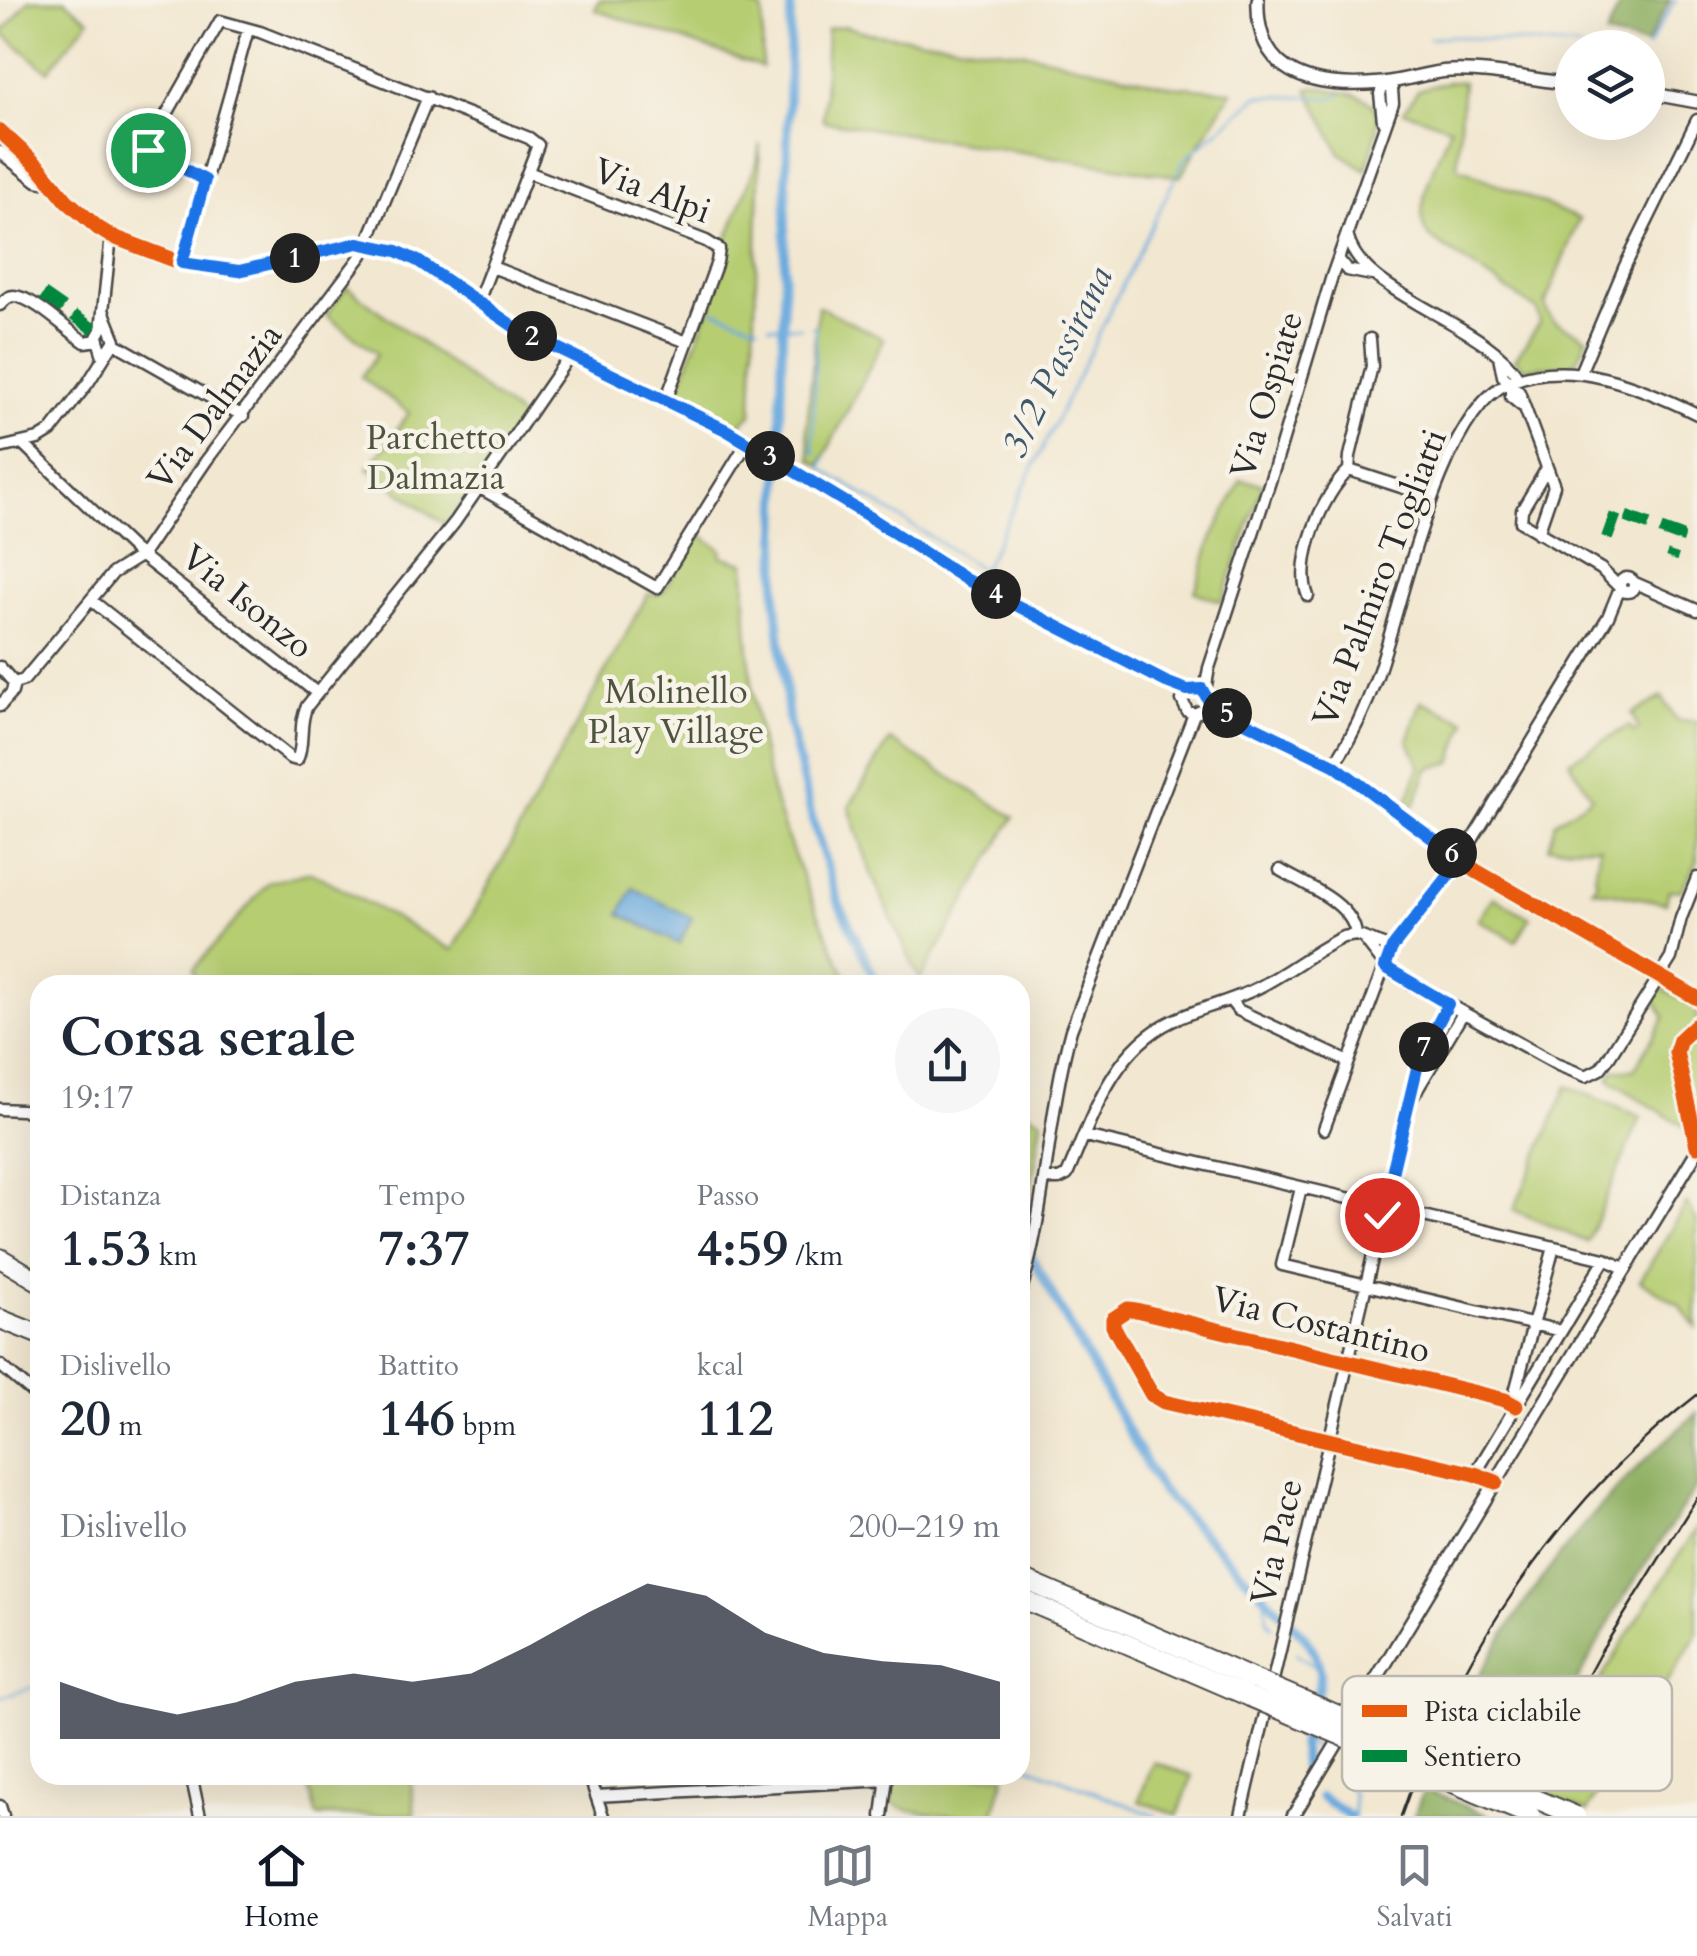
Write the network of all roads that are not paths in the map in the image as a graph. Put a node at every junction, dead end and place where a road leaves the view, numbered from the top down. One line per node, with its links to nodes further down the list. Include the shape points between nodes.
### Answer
1 (1258, 0): 4 (street, via 1262,40 1292,73)
2 (248, 30): 6 (street); 12 (street); 12 (street, via 220,21 148,148)
3 (1555, 82): 4 (street, via 1460,71)
4 (1384, 83): 14 (street, Via Ospiate, via 1383,134)
5 (1665, 96): 7 (street)
6 (428, 98): 11 (street, via 529,138 538,145); 16 (street, Via Dalmazia)
7 (1697, 102)
8 (1697, 120): 30 (street)
9 (0, 131): 13 (street)
10 (0, 152): 13 (street)
11 (528, 172): 20 (street); 26 (street, Via Alpi, via 719,249)
12 (205, 180): 18 (street)
13 (53, 184): 15 (street)
14 (1347, 232): 17 (street, Via Ospiate); 19 (street)
15 (111, 236): 18 (street); 25 (street)
16 (366, 243): 18 (street, via 239,271); 23 (street, via 418,261); 36 (street, Via Dalmazia)
17 (1338, 260): 19 (street); 21 (street); 53 (street, Via Ospiate)
18 (182, 263)
19 (1362, 266): 21 (street)
20 (492, 267): 23 (street); 26 (street)
21 (1373, 276): 27 (street)
22 (4, 302): 25 (street, via 14,296 85,342)
23 (478, 302): 28 (street)
24 (1370, 338): 41 (street, via 1372,366)
25 (105, 342): 36 (street); 38 (street, via 88,383 52,431)
26 (688, 342): 33 (street)
27 (1499, 354): 29 (street); 31 (street)
28 (570, 356): 33 (street); 42 (street)
29 (1500, 370): 31 (street); 32 (street)
30 (1580, 374): 31 (street, Via Palmiro Togliatti); 35 (street, Via Palmiro Togliatti)
31 (1520, 379): 32 (street, Via Palmiro Togliatti); 34 (street); 34 (street, via 1511,397)
32 (1494, 392): 43 (street, Via Palmiro Togliatti, via 1458,440)
33 (666, 400): 37 (street)
34 (1521, 401): 40 (street)
35 (1697, 414)
36 (242, 416): 45 (street, Via Dalmazia)
37 (746, 442): 42 (street, via 657,588); 53 (street, via 965,579)
38 (22, 443): 39 (street); 45 (street, Via Isonzo)
39 (0, 448)
40 (1547, 468): 44 (street, via 1554,489); 44 (street, via 1520,515)
41 (1349, 470): 43 (street); 47 (street, via 1326,501 1307,554 1302,575)
42 (480, 488): 52 (street)
43 (1432, 498): 55 (street, Via Palmiro Togliatti, via 1374,684)
44 (1538, 533): 46 (street)
45 (142, 555): 48 (street, Via Dalmazia, via 113,572); 52 (street, Via Isonzo)
46 (1626, 587): 49 (street); 56 (street)
47 (1308, 596)
48 (91, 600): 51 (street, Via Dalmazia, via 24,680); 52 (street, via 296,760 304,712)
49 (1697, 610)
50 (0, 667): 51 (street)
51 (14, 683): 54 (street, Via Dalmazia)
52 (317, 693)
53 (1197, 698): 55 (street); 76 (street, Via Ospiate, via 1071,1030)
54 (0, 706)
55 (1334, 765): 56 (street)
56 (1461, 860): 60 (street); 62 (street)
57 (1280, 870): 59 (street, via 1339,906)
58 (1697, 878): 62 (street)
59 (1361, 938): 60 (street); 61 (street); 64 (street, via 1332,942)
60 (1392, 948): 61 (street)
61 (1385, 967): 65 (street); 69 (street)
62 (1659, 976): 63 (street); 66 (street, via 1600,1070 1586,1076)
63 (1697, 998)
64 (1230, 1000): 69 (street); 74 (street, via 1171,1022 1132,1049)
65 (1448, 1004): 66 (street); 67 (street, Via Pace)
66 (1463, 1013): 68 (street, Via Pace)
67 (1422, 1052): 68 (street); 70 (street, Via Pace)
68 (1436, 1059): 70 (street, Via Pace)
69 (1347, 1060): 73 (street)
70 (1408, 1104): 78 (street, Via Pace)
71 (0, 1110): 72 (street)
72 (30, 1112)
73 (1324, 1129)
74 (1085, 1136): 76 (street, via 1068,1172 1058,1180); 77 (street)
75 (1697, 1151): 83 (street)
76 (1047, 1175): 80 (street, Via Ospiate)
77 (1301, 1188): 78 (street); 85 (street, via 1282,1265)
78 (1384, 1207): 79 (street); 85 (street, Via Pace)
79 (1554, 1247): 82 (street); 87 (street)
80 (1030, 1256)
81 (0, 1258): 84 (highway)
82 (1605, 1260): 83 (street); 89 (street)
83 (1626, 1269): 96 (street)
84 (30, 1276)
85 (1366, 1284): 87 (street); 90 (street, Via Pace)
86 (0, 1320): 88 (highway)
87 (1534, 1324): 89 (street); 93 (street)
88 (30, 1331)
89 (1561, 1331): 93 (street)
90 (1347, 1363): 93 (street, Via Costantino); 94 (street, Via Pace); 94 (street, Via Costantino, via 1136,1310 1113,1319 1157,1399)
91 (0, 1365): 92 (street)
92 (30, 1390)
93 (1514, 1405): 95 (street)
94 (1329, 1439): 95 (street); 116 (street, Via Pace)
95 (1475, 1474): 96 (street)
96 (1496, 1482): 99 (street)
97 (1030, 1583): 100 (highway)
98 (1030, 1602): 100 (highway)
99 (1377, 1676)
100 (1253, 1688): 101 (highway, bridge); 102 (highway, bridge)
101 (1342, 1723)
102 (1342, 1729)
103 (1342, 1733): 117 (street)
104 (193, 1785): 113 (street)
105 (592, 1785): 110 (street)
106 (774, 1785): 110 (street)
107 (886, 1785): 115 (street)
108 (1477, 1791): 118 (highway, bridge)
109 (1513, 1791): 119 (highway, bridge)
110 (596, 1796): 114 (street)
111 (0, 1806): 112 (street)
112 (2, 1816)
113 (200, 1816)
114 (604, 1816)
115 (882, 1816)
116 (1241, 1816)
117 (1291, 1816)
118 (1531, 1816)
119 (1576, 1816)

